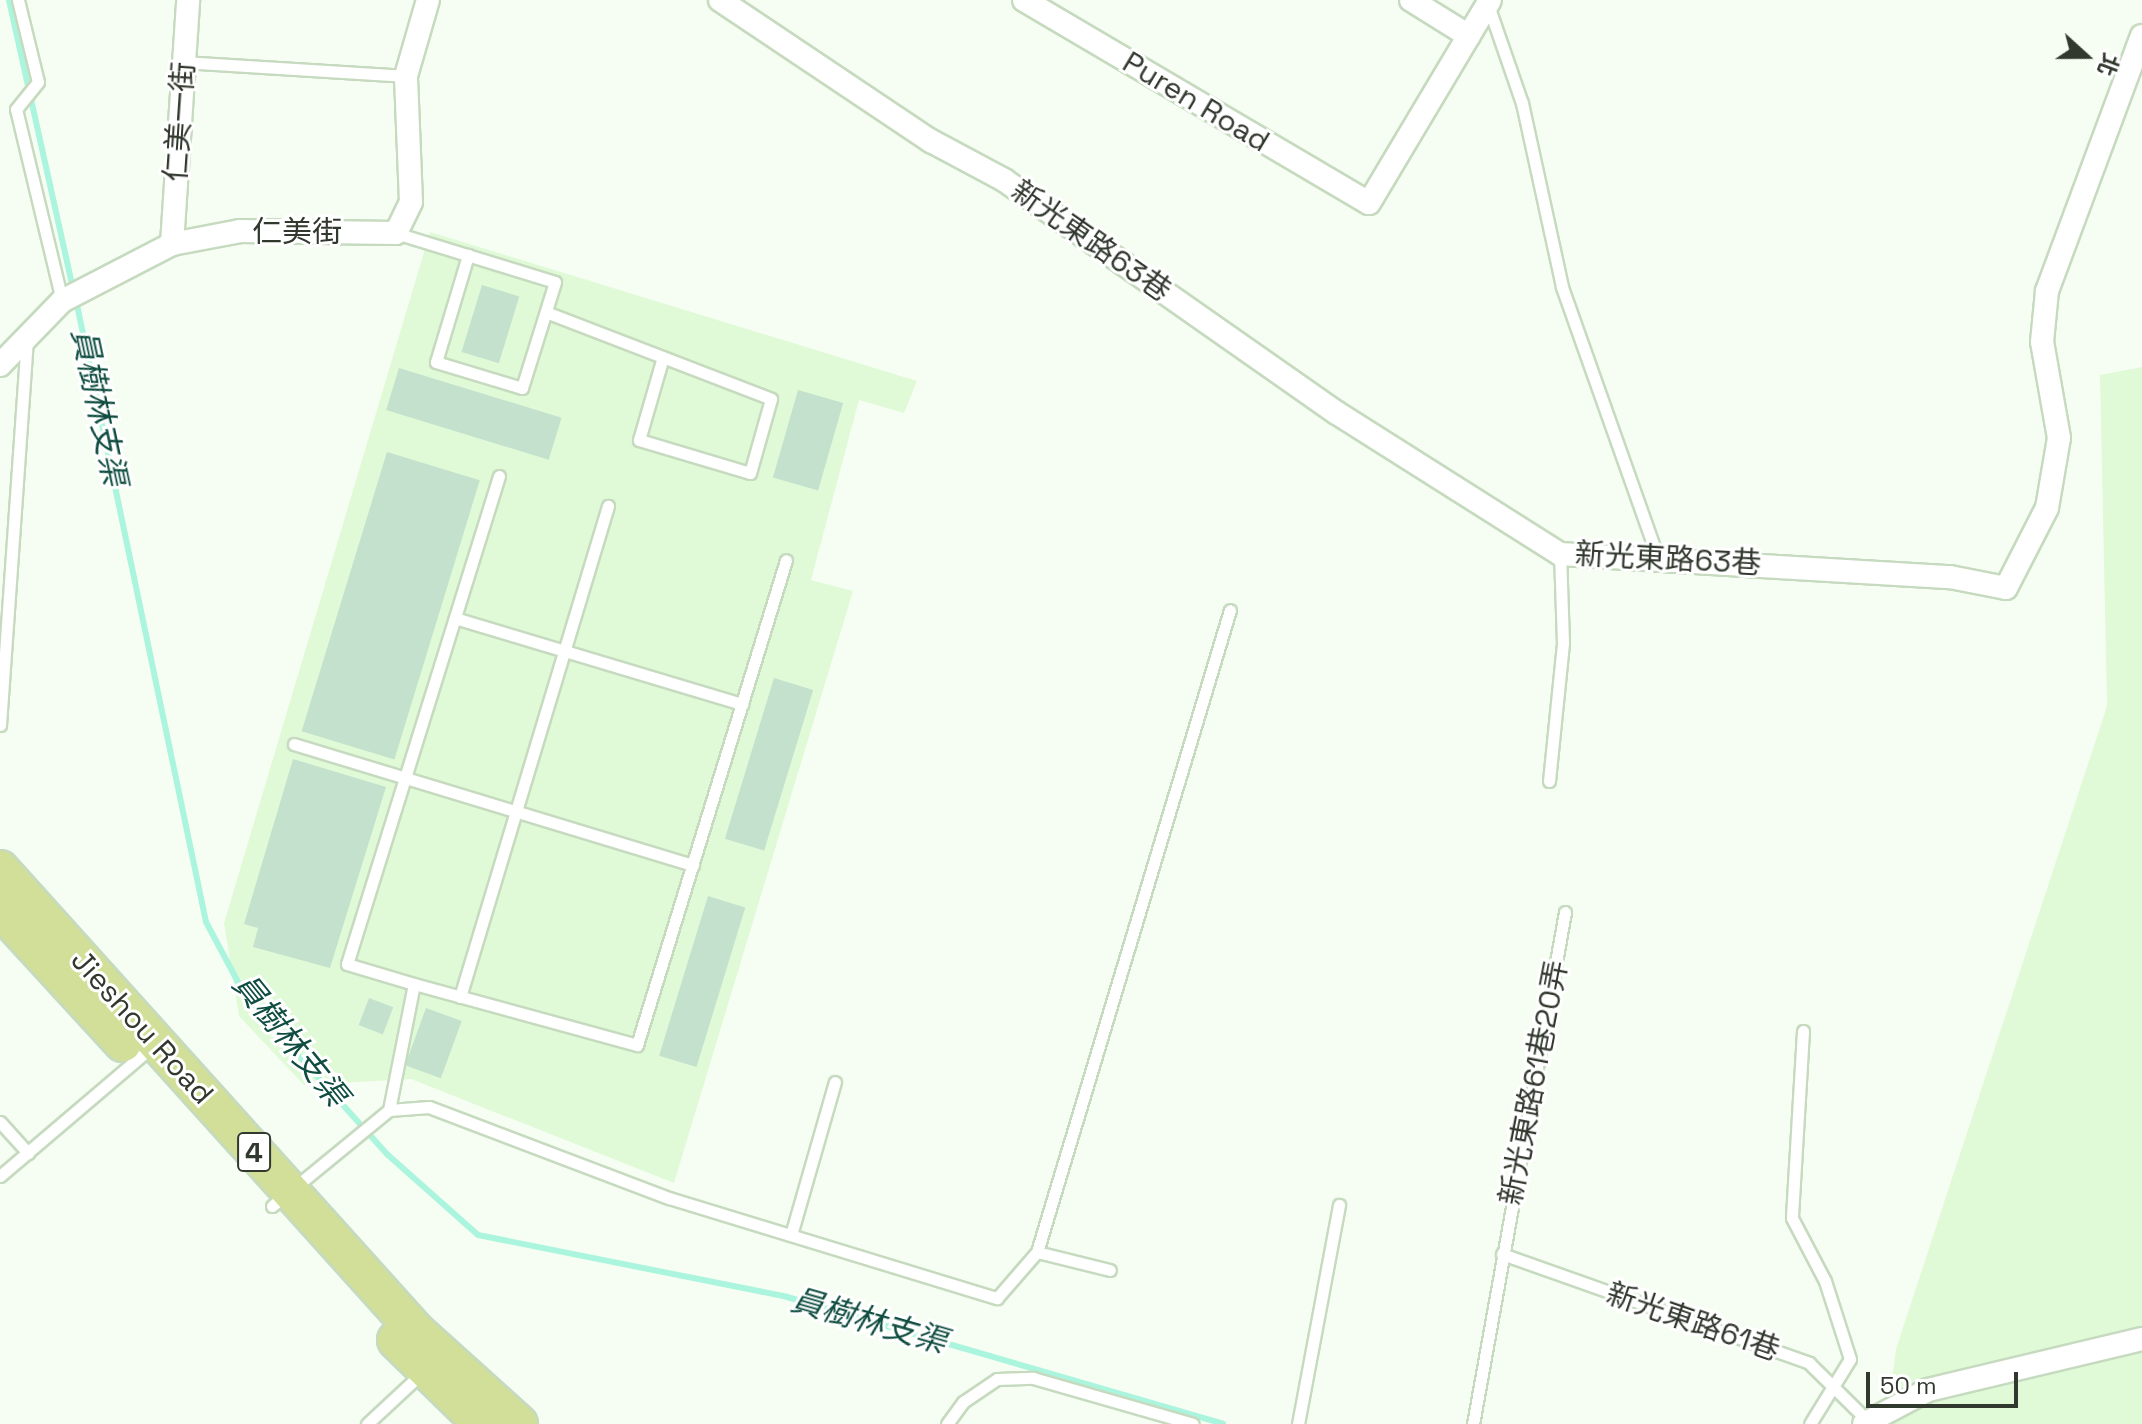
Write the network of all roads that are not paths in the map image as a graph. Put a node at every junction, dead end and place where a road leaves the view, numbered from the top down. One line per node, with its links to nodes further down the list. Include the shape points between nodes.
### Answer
1 (18, 0): 16 (lane, via 38,82 16,109)
2 (188, 0): 10 (street, 仁美一街)
3 (428, 0): 12 (street)
4 (720, 0): 23 (street, 新光東路63巷, via 931,141 1004,180 1337,413)
5 (1024, 0): 8 (street, Puren Road, via 1369,203)
6 (1411, 0): 8 (street)
7 (1489, 2): 8 (street); 24 (lane, via 1522,103 1562,287)
8 (1469, 36)
9 (2142, 36): 11 (street, 新光東路63巷)
10 (184, 62): 12 (lane); 14 (street, 仁美一街)
11 (2136, 75): 24 (street, 新光東路63巷, via 2047,291 2042,342 2059,438 2047,508 2006,588 1950,577)
12 (406, 76): 13 (street, via 411,202)
13 (396, 233): 14 (street, 仁美街, via 240,231); 15 (lane)
14 (172, 244): 16 (street, 仁美街)
15 (468, 255): 17 (lane, via 555,282); 17 (lane, via 436,362 522,388)
16 (70, 297): 18 (street, 仁美街)
17 (546, 312): 19 (lane, via 658,356 672,361 686,366 771,399 750,473 639,440 659,371)
18 (27, 337): 20 (street, 仁美街); 30 (lane)
19 (663, 357)
20 (0, 365)
21 (499, 476): 27 (lane)
22 (608, 506): 28 (lane)
23 (1560, 554): 24 (street, 新光東路63巷); 33 (lane, via 1563,643)
24 (1657, 556)
25 (786, 560): 29 (lane)
26 (1230, 610): 51 (lane)
27 (455, 618): 28 (lane); 32 (lane)
28 (564, 650): 29 (lane); 34 (lane)
29 (742, 704): 35 (lane)
30 (0, 725)
31 (294, 744): 32 (lane)
32 (405, 780): 34 (lane); 39 (lane, via 347,964)
33 (1549, 781)
34 (515, 813): 35 (lane); 40 (lane)
35 (693, 865): 40 (lane, via 637,1045)
36 (0, 869): 42 (main road, Jieshou Road / 4)
37 (0, 909): 42 (main road, Jieshou Road / 4)
38 (1565, 912): 52 (lane, 新光東路61巷20弄)
39 (414, 984): 40 (lane); 44 (lane)
40 (460, 997)
41 (1803, 1031): 56 (lane, via 1792,1218 1825,1281 1850,1359)
42 (146, 1050): 46 (lane); 48 (main road, Jieshou Road / 4)
43 (835, 1082): 50 (lane)
44 (389, 1110): 48 (lane); 50 (lane, via 429,1107)
45 (0, 1122): 46 (lane)
46 (28, 1153): 47 (lane)
47 (0, 1176)
48 (280, 1198): 55 (main road, Jieshou Road / 4); 60 (main road, Jieshou Road / 4)
49 (1339, 1205): 63 (lane)
50 (791, 1235): 51 (lane, via 997,1298)
51 (1037, 1252): 53 (lane)
52 (1502, 1254): 56 (lane, 新光東路61巷, via 1809,1363); 64 (lane, 新光東路61巷20弄)
53 (1110, 1270)
54 (2142, 1339): 57 (street, via 1928,1390)
55 (424, 1371): 58 (lane); 59 (main road, Jieshou Road / 4)
56 (1832, 1383): 57 (lane, 新光東路61巷); 65 (lane)
57 (1865, 1421)
58 (367, 1424)
59 (482, 1424)
60 (519, 1424)
61 (947, 1424): 62 (lane, via 963,1402 997,1379 1033,1378)
62 (1193, 1424)
63 (1298, 1424)
64 (1473, 1424)
65 (1810, 1424)

